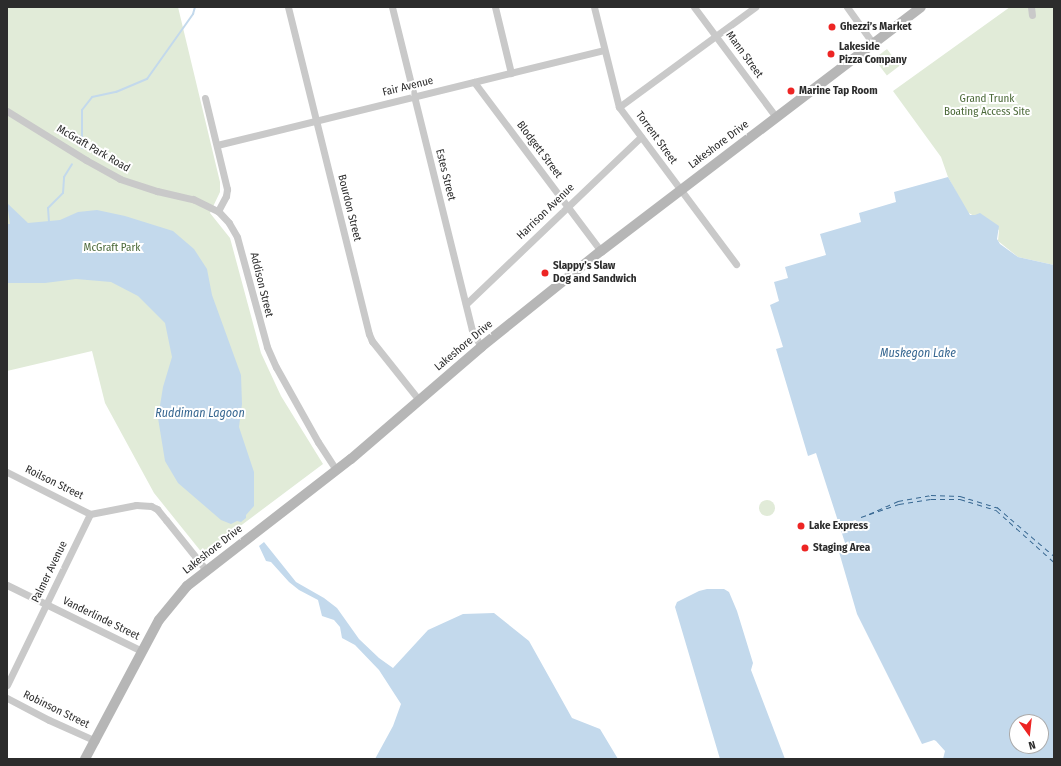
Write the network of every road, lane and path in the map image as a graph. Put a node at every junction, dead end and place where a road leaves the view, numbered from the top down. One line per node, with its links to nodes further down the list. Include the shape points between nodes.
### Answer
1 (288, 7): 21 (street, Bourdon Street)
2 (392, 7): 16 (street, Estes Street)
3 (495, 7): 14 (street)
4 (594, 7): 13 (street, Torrent Street)
5 (694, 7): 11 (street, Mann Street)
6 (755, 7): 11 (street)
7 (847, 7): 12 (street)
8 (921, 7): 12 (main road, Lakeshore Drive)
9 (1031, 7): 10 (street)
10 (1032, 15)
11 (716, 36): 18 (street); 20 (street, Mann Street)
12 (872, 42): 20 (main road, Lakeshore Drive)
13 (604, 50): 14 (street, Fair Avenue); 18 (street, Torrent Street)
14 (511, 73): 15 (street, Fair Avenue)
15 (474, 82): 16 (street, Fair Avenue); 25 (street, Blodgett Street)
16 (414, 96): 21 (street, Fair Avenue); 29 (street, Estes Street)
17 (205, 98): 23 (street)
18 (619, 107): 22 (street, Torrent Street)
19 (7, 111): 26 (street, McGraft Park Road, via 120,179 193,199)
20 (776, 117): 24 (main road, Lakeshore Drive)
21 (316, 120): 23 (street, Fair Avenue); 31 (street, Bourdon Street, via 369,334)
22 (640, 137): 24 (street, Torrent Street); 25 (street, Harrison Avenue)
23 (217, 145): 26 (street, via 227,193)
24 (680, 189): 27 (main road, Lakeshore Drive); 28 (street, Torrent Street)
25 (568, 207): 27 (street, Blodgett Street); 29 (street, Harrison Avenue)
26 (218, 211): 32 (street, Addison Street, via 229,223 239,244 267,346 311,430)
27 (601, 251): 30 (main road, Lakeshore Drive)
28 (736, 264)
29 (466, 304): 30 (street, Estes Street, via 473,334)
30 (481, 347): 31 (main road, Lakeshore Drive)
31 (419, 400): 32 (main road, Lakeshore Drive)
32 (336, 470): 35 (main road, Lakeshore Drive)
33 (7, 472): 34 (street, Roilson Street)
34 (90, 514): 35 (street, via 141,504 157,509); 37 (street, Palmer Avenue)
35 (206, 570): 38 (main road, Lakeshore Drive, via 171,603)
36 (7, 585): 37 (street, Vanderlinde Street)
37 (46, 605): 38 (street, Vanderlinde Street); 39 (street, Palmer Avenue)
38 (142, 651): 41 (main road, Lakeshore Drive)
39 (7, 685)
40 (7, 698): 41 (street, Robinson Street)
41 (96, 741): 42 (main road, Lakeshore Drive)
42 (85, 759)

